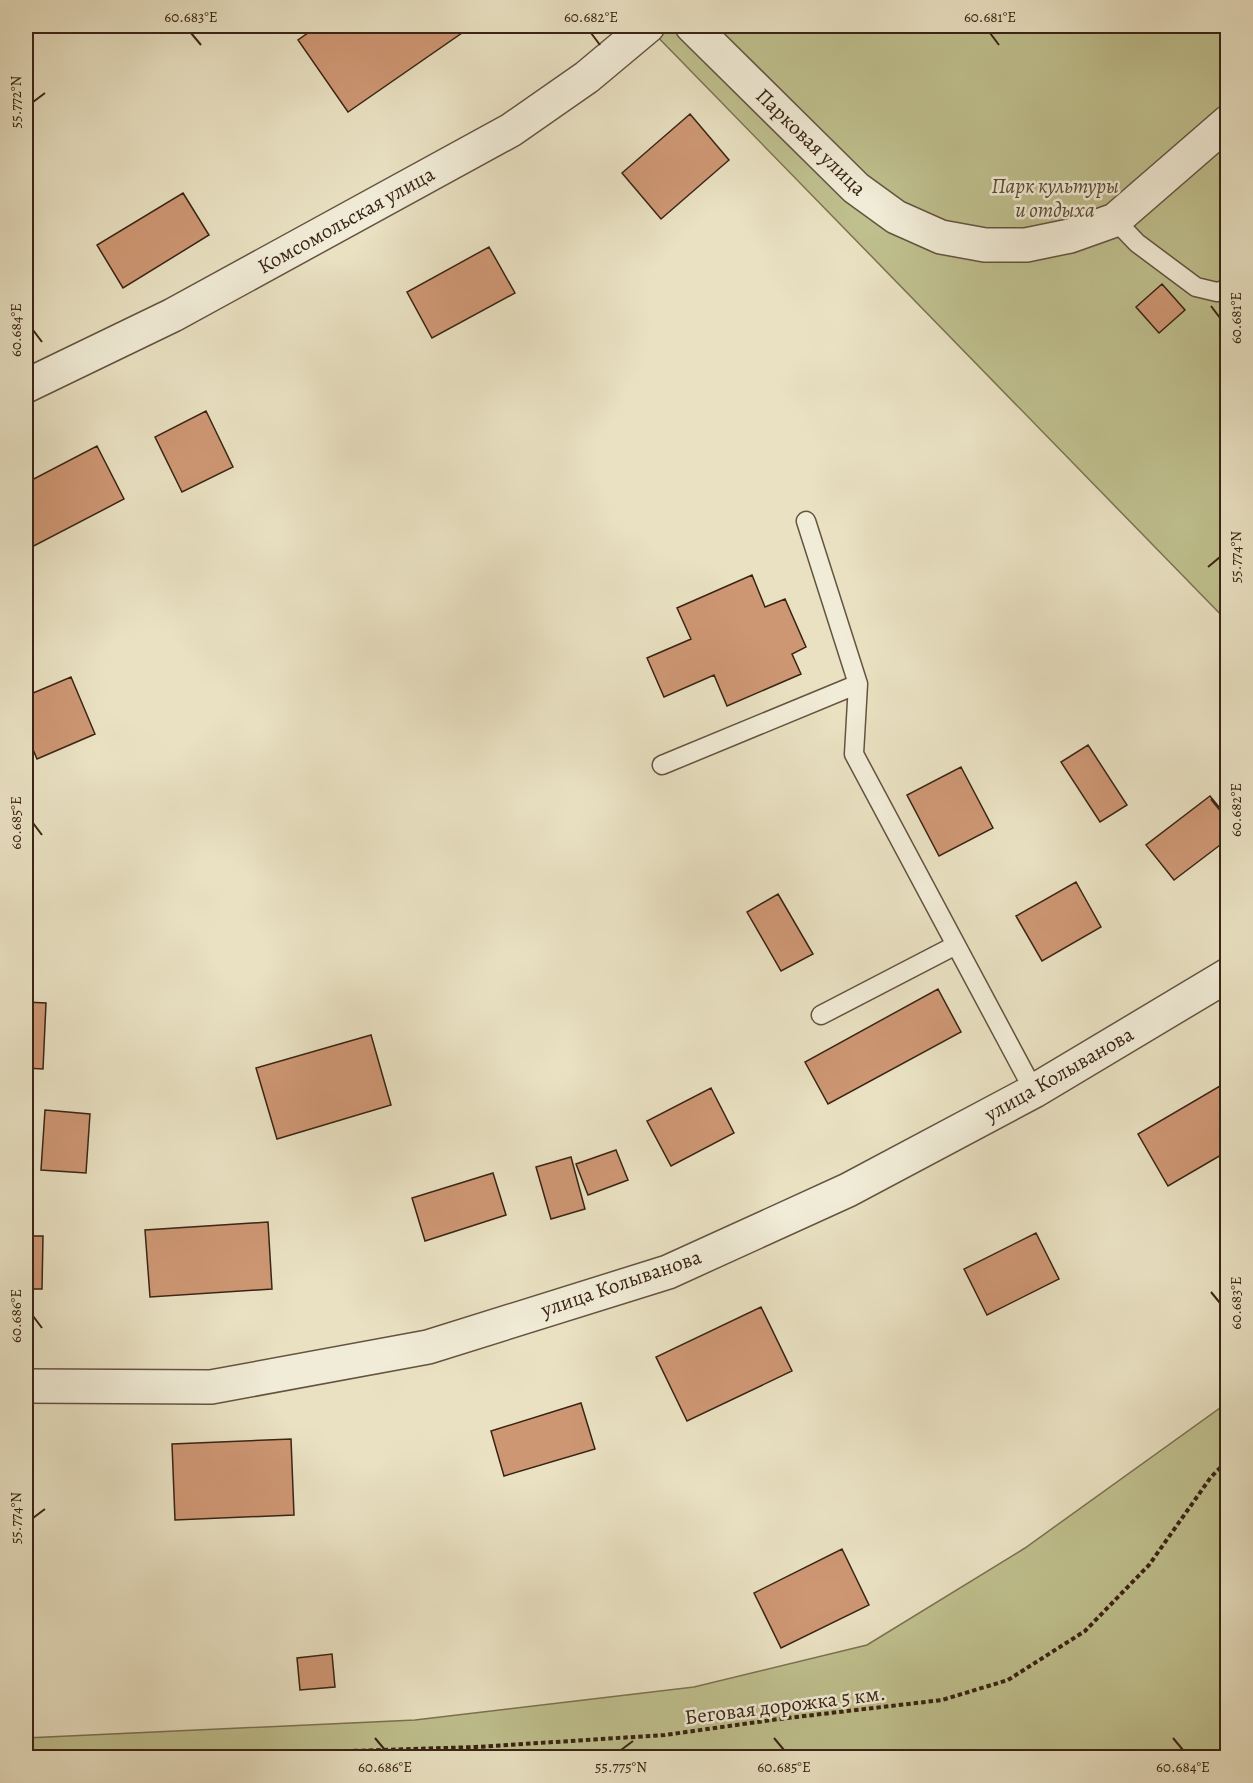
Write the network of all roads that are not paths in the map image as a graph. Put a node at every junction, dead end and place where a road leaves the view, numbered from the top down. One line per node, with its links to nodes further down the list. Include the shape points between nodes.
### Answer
1 (648, 26): 6 (street, Комсомольская улица, via 587,77 511,130 173,315)
2 (693, 26): 4 (street, Парковая улица, via 855,188 896,217 941,237 985,245 1026,244 1070,236)
3 (1227, 122): 4 (street, Парковая улица)
4 (1115, 220): 5 (lane, via 1137,243 1196,287)
5 (1227, 290)
6 (26, 386)
7 (806, 521): 8 (lane)
8 (858, 684): 9 (lane); 10 (lane, via 854,754)
9 (662, 765)
10 (956, 945): 12 (lane); 13 (lane)
11 (1227, 975): 13 (street, улица Колыванова)
12 (821, 1015)
13 (1034, 1091): 14 (street, улица Колыванова, via 848,1190 668,1272 428,1347 211,1387)
14 (26, 1386)

